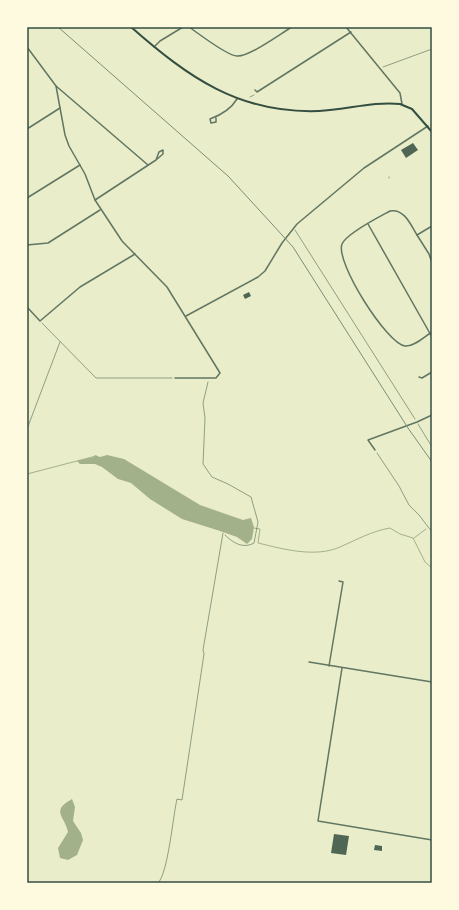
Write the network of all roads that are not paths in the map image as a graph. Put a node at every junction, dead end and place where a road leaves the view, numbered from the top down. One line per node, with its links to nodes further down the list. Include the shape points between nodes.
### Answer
1 (131, 27): 8 (main road)
2 (183, 27): 8 (street)
3 (189, 27): 4 (street, via 229,54 237,56 247,53)
4 (292, 27)
5 (346, 27): 6 (street)
6 (351, 32): 10 (street); 12 (street, via 400,93)
7 (27, 47): 9 (street)
8 (154, 47): 11 (main road, via 168,60 198,79 218,91)
9 (56, 86): 13 (street); 20 (street)
10 (256, 91)
11 (237, 98): 12 (main road, via 269,107 302,111); 14 (street, via 234,104)
12 (402, 104): 15 (main road, via 412,109)
13 (60, 108): 16 (street); 19 (street, via 69,146)
14 (216, 118)
15 (428, 126): 17 (main road); 31 (street, via 364,168 292,228 265,271 258,277)
16 (27, 129)
17 (432, 132)
18 (156, 160): 18 (street, via 163,154 163,150 159,152); 20 (street)
19 (80, 165): 21 (street); 22 (street)
20 (148, 165): 22 (street)
21 (27, 198)
22 (95, 200): 23 (street)
23 (100, 210): 27 (street, via 48,243); 28 (street)
24 (368, 224): 26 (street, via 390,211 397,211 403,214); 32 (street); 32 (street, via 345,239 342,244 342,252 354,283 380,324 393,339 404,346 412,345)
25 (432, 226): 26 (street)
26 (417, 235): 29 (street)
27 (27, 245)
28 (135, 254): 30 (street, via 80,288 40,321); 31 (street, via 167,287)
29 (432, 263)
30 (27, 307)
31 (186, 316): 36 (street, via 220,372 216,378)
32 (431, 333): 33 (street)
33 (432, 337)
34 (432, 372): 35 (street, via 422,378)
35 (418, 377)
36 (175, 378)
37 (432, 415): 38 (street, via 368,440)
38 (375, 450)
39 (339, 580): 41 (street, via 343,582)
40 (309, 662): 41 (street)
41 (329, 666): 42 (street)
42 (342, 668): 43 (street); 44 (street, via 318,821)
43 (432, 682)
44 (432, 840)

